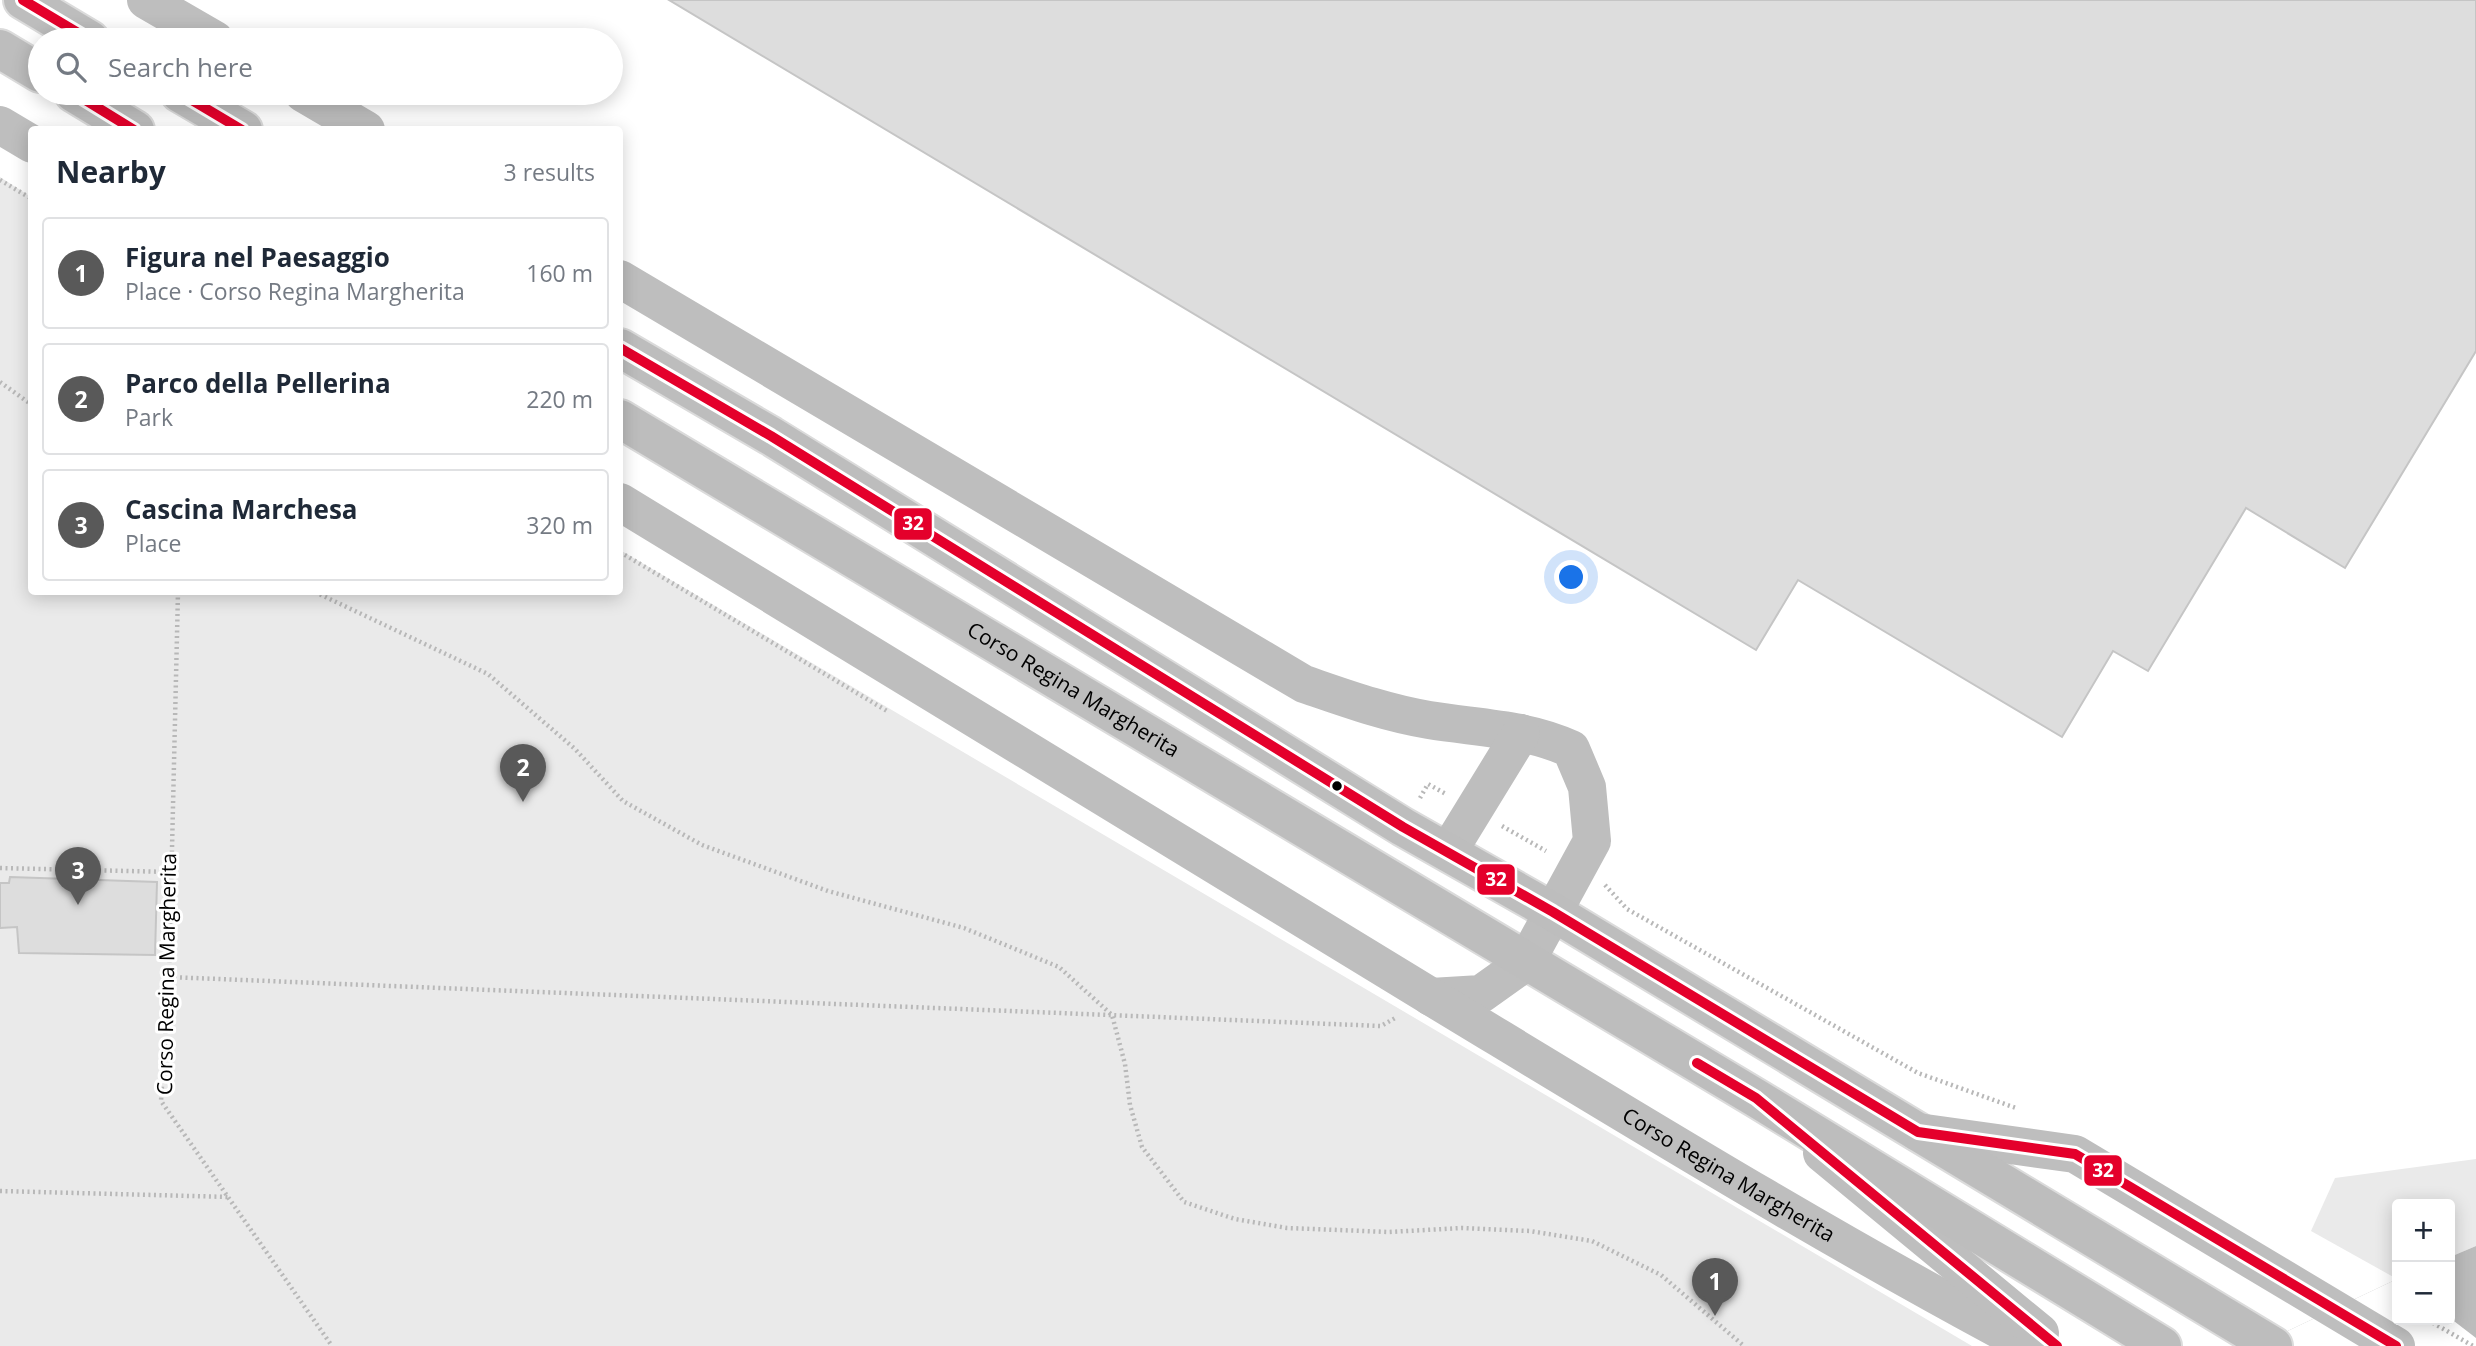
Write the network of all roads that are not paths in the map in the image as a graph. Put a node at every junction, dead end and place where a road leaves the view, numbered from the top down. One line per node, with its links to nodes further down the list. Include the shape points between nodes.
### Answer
1 (23, 0): 3 (main road)
2 (146, 0): 4 (street)
3 (70, 28)
4 (194, 28)
5 (0, 49): 6 (main road)
6 (28, 66)
7 (94, 105): 11 (main road)
8 (200, 105): 12 (main road)
9 (323, 105): 13 (street)
10 (0, 125): 14 (street)
11 (128, 126)
12 (236, 126)
13 (359, 126)
14 (28, 142)
15 (623, 281): 19 (street, via 1304,684 1427,720)
16 (623, 350): 20 (main road)
17 (623, 421): 22 (main road, Corso Regina Margherita)
18 (623, 504): 23 (street, Corso Regina Margherita, via 1144,825)
19 (1521, 733): 20 (street); 21 (street, via 1542,736 1571,749 1587,787 1592,841)
20 (1448, 852): 21 (main road)
21 (1553, 912): 22 (street); 25 (main road)
22 (1526, 962): 23 (street, via 1481,994); 24 (main road, Corso Regina Margherita)
23 (1417, 1005): 26 (street, Corso Regina Margherita)
24 (1756, 1098): 27 (street, Corso Regina Margherita); 28 (main road, Corso Regina Margherita)
25 (1918, 1132): 29 (main road); 30 (street, via 2075,1154)
26 (2030, 1346)
27 (2057, 1346)
28 (2162, 1346)
29 (2273, 1346)
30 (2396, 1346)

